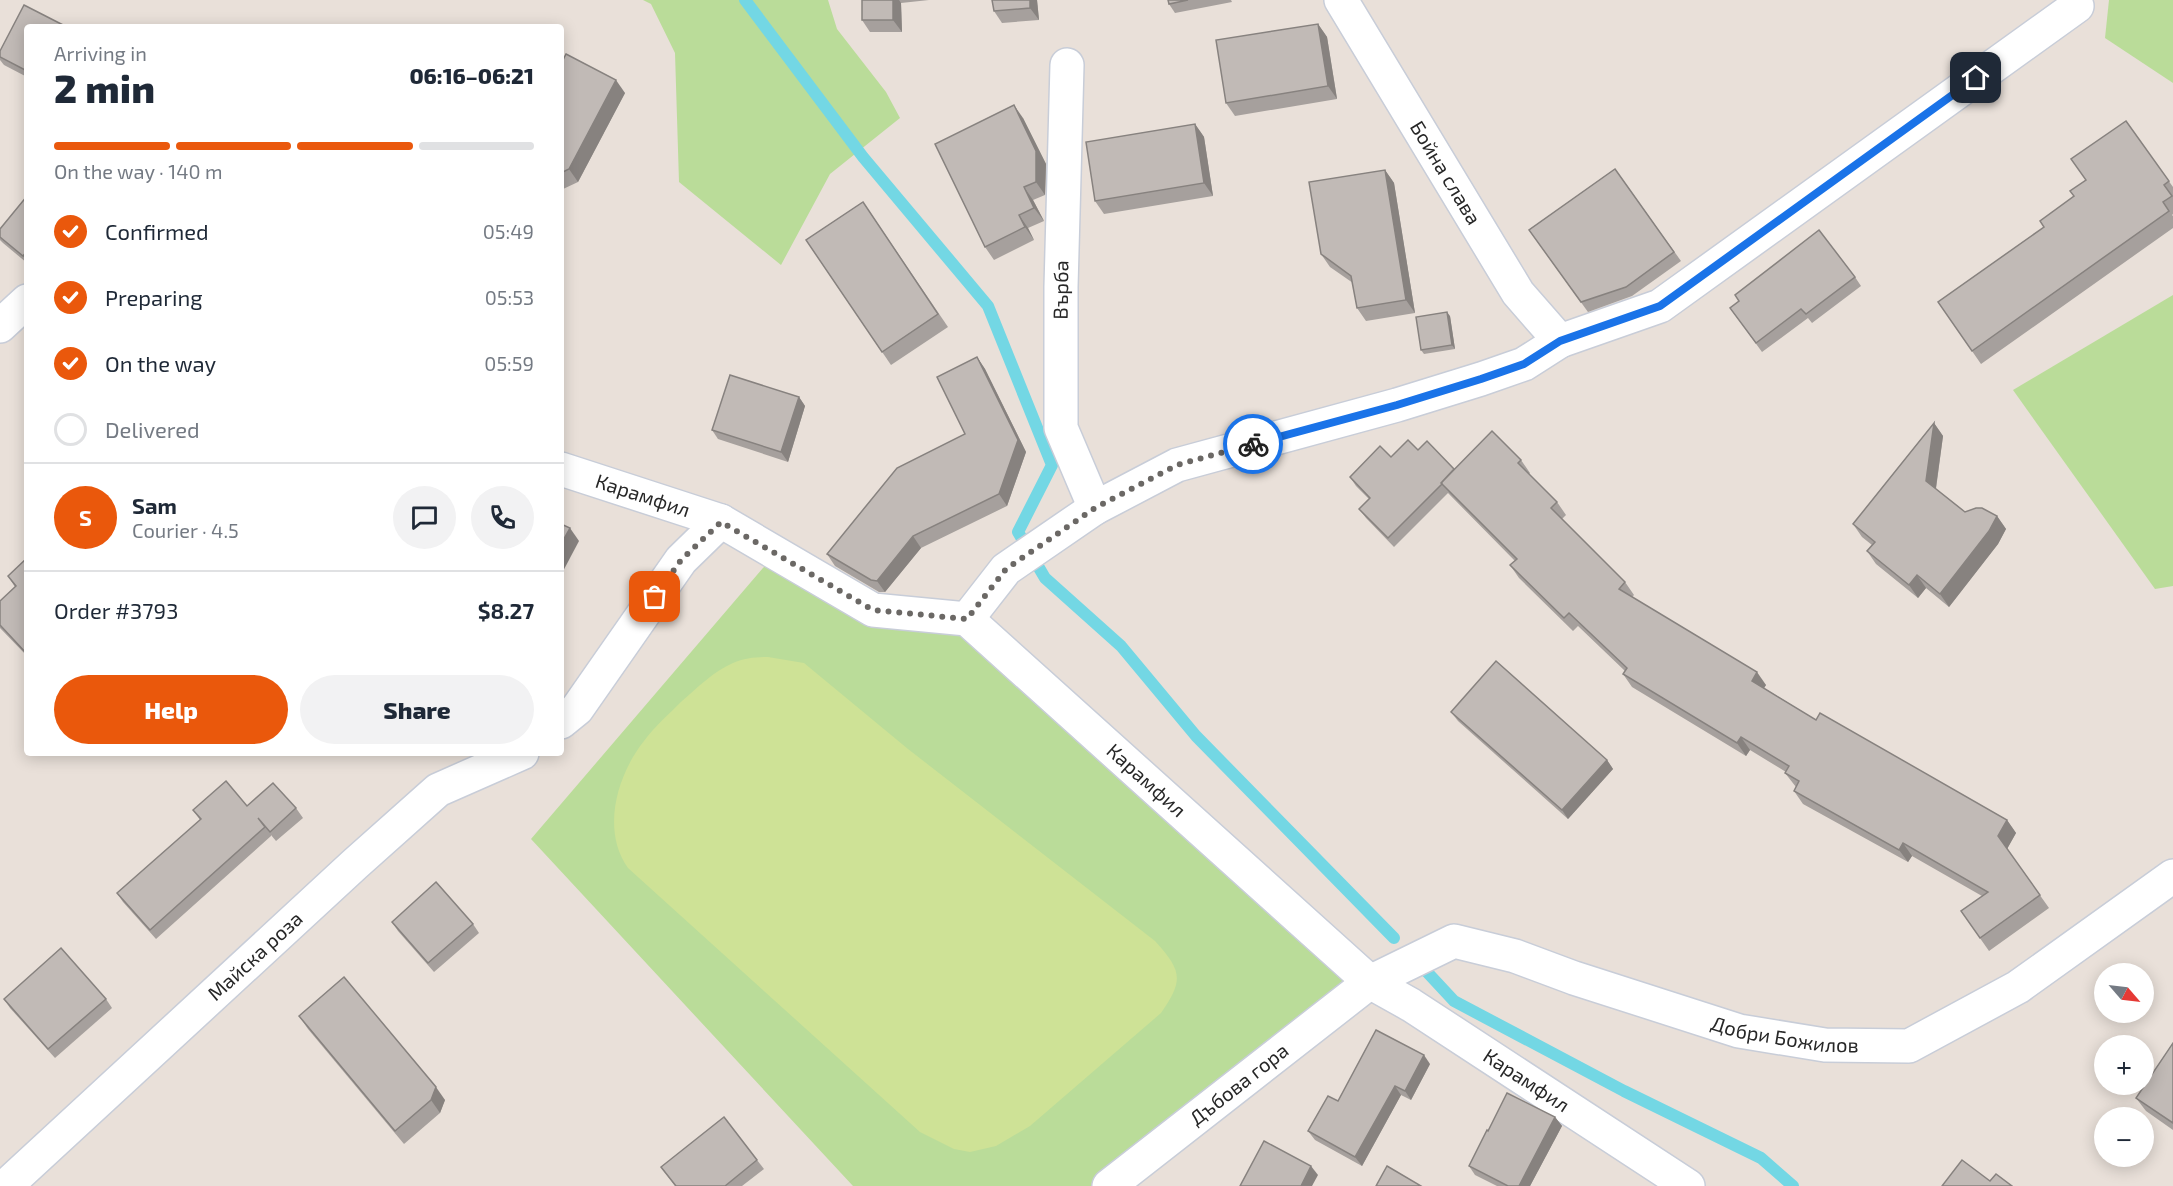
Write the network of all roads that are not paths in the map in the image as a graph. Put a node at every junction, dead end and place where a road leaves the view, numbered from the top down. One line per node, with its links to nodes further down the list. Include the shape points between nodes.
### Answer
1 (1341, 0): 4 (street, Бойна слава, via 1518,292)
2 (2076, 3): 4 (street, via 1660,306)
3 (1067, 65): 6 (street, Върба, via 1060,428)
4 (1560, 341): 6 (street, via 1524,364 1481,379 1177,465)
5 (564, 470): 7 (street, Карамфил)
6 (1095, 508): 8 (street, via 1006,569)
7 (721, 522): 8 (street, Карамфил, via 873,610); 9 (street, via 681,560 577,709)
8 (967, 619): 12 (street, Карамфил)
9 (564, 720)
10 (515, 756): 13 (street, Майска роза, via 438,790)
11 (2166, 892): 12 (street, Добри Божилов, via 2018,987 1909,1046 1825,1045 1739,1031 1515,956 1454,941)
12 (1370, 982): 14 (street, Дъбова гора); 15 (street, Карамфил)
13 (6, 1186)
14 (1109, 1186)
15 (1688, 1186)

